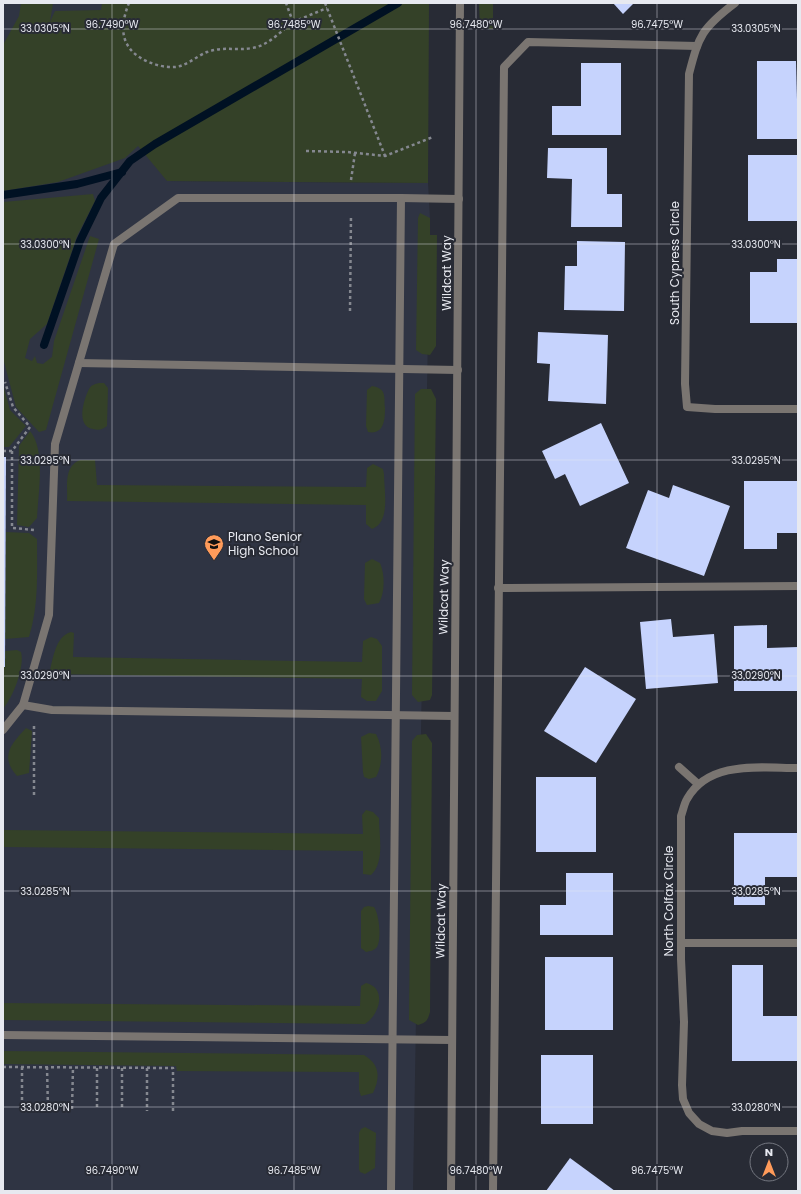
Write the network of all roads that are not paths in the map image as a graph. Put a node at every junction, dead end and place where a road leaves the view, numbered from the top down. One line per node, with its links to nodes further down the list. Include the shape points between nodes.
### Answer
1 (460, 3): 5 (street, Wildcat Way)
2 (735, 3): 3 (street, South Cypress Circle, via 703,32)
3 (696, 46): 9 (street, South Cypress Circle, via 689,74 685,384 687,407); 11 (street, via 528,42 504,67)
4 (401, 198): 5 (street); 6 (street, via 178,198 114,244); 7 (street)
5 (459, 199): 8 (street, Wildcat Way)
6 (79, 363): 7 (street); 12 (street, via 55,444 49,615)
7 (399, 369): 8 (street); 13 (street)
8 (458, 370): 14 (street, Wildcat Way)
9 (798, 409)
10 (798, 586): 11 (street)
11 (498, 588): 27 (street)
12 (23, 705): 13 (street, via 52,710); 15 (street)
13 (396, 715): 14 (street); 22 (street)
14 (454, 716): 23 (street, Wildcat Way)
15 (5, 728)
16 (679, 767): 18 (street)
17 (798, 768): 18 (street, North Colfax Circle, via 732,769 714,774)
18 (698, 784): 19 (street, North Colfax Circle, via 687,799 680,816)
19 (681, 943): 20 (street); 24 (street, North Colfax Circle, via 684,1022 682,1085 683,1099 689,1113 699,1124 712,1131 727,1134 742,1131)
20 (798, 943)
21 (3, 1035): 22 (street)
22 (392, 1039): 23 (street); 25 (street)
23 (452, 1040): 26 (street, Wildcat Way)
24 (798, 1131)
25 (391, 1191)
26 (451, 1191)
27 (493, 1191)

